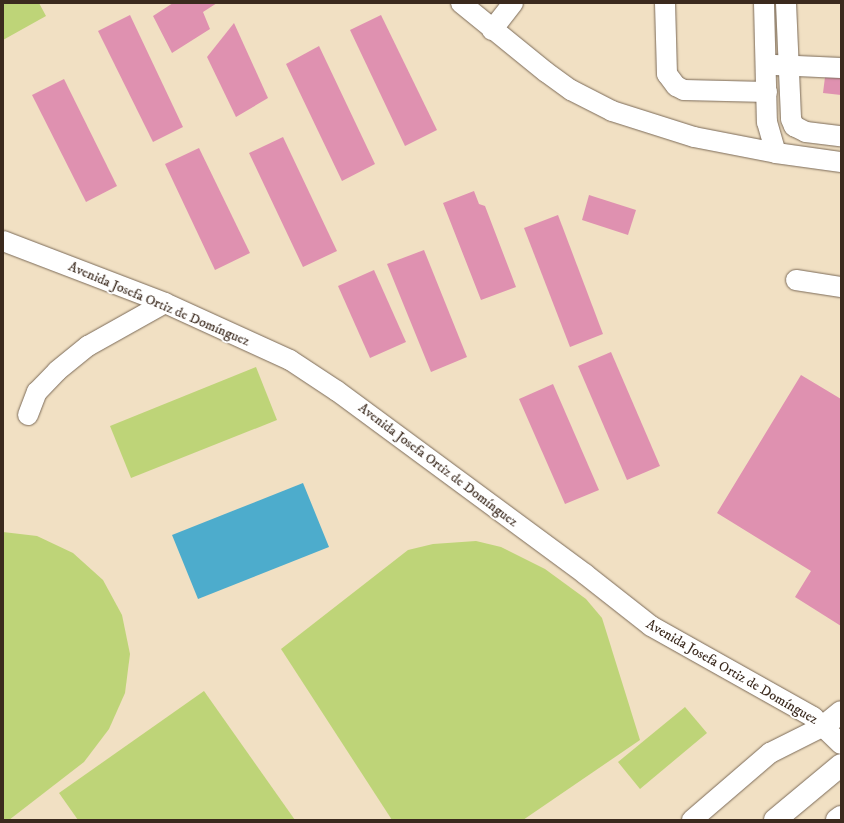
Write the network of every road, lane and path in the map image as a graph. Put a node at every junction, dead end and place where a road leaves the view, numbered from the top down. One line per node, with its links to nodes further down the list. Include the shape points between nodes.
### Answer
1 (461, 3): 6 (street)
2 (513, 3): 6 (street)
3 (665, 3): 10 (street, via 667,74 676,86 684,90)
4 (764, 3): 7 (street)
5 (786, 3): 8 (street)
6 (492, 30): 12 (street, via 571,90 612,111 694,137)
7 (766, 65): 8 (street); 10 (street)
8 (788, 65): 9 (street); 11 (street, via 790,112 794,126 806,132)
9 (841, 68)
10 (767, 92): 12 (street, via 767,122)
11 (841, 136)
12 (776, 153): 13 (street)
13 (841, 162)
14 (3, 241): 17 (street, Avenida Josefa Ortiz de Domínguez)
15 (796, 280): 16 (street)
16 (841, 287)
17 (165, 303): 18 (street, via 88,346 57,370 37,392); 20 (street, Avenida Josefa Ortiz de Domínguez, via 290,360 312,374 585,574 651,626 813,717)
18 (28, 415)
19 (841, 712): 20 (main road)
20 (824, 726): 21 (street, Avenida Josefa Ortiz de Domínguez); 24 (street, via 770,753)
21 (841, 744)
22 (841, 765): 25 (main road)
23 (841, 817): 26 (main road)
24 (692, 820)
25 (775, 820)
26 (837, 820)

